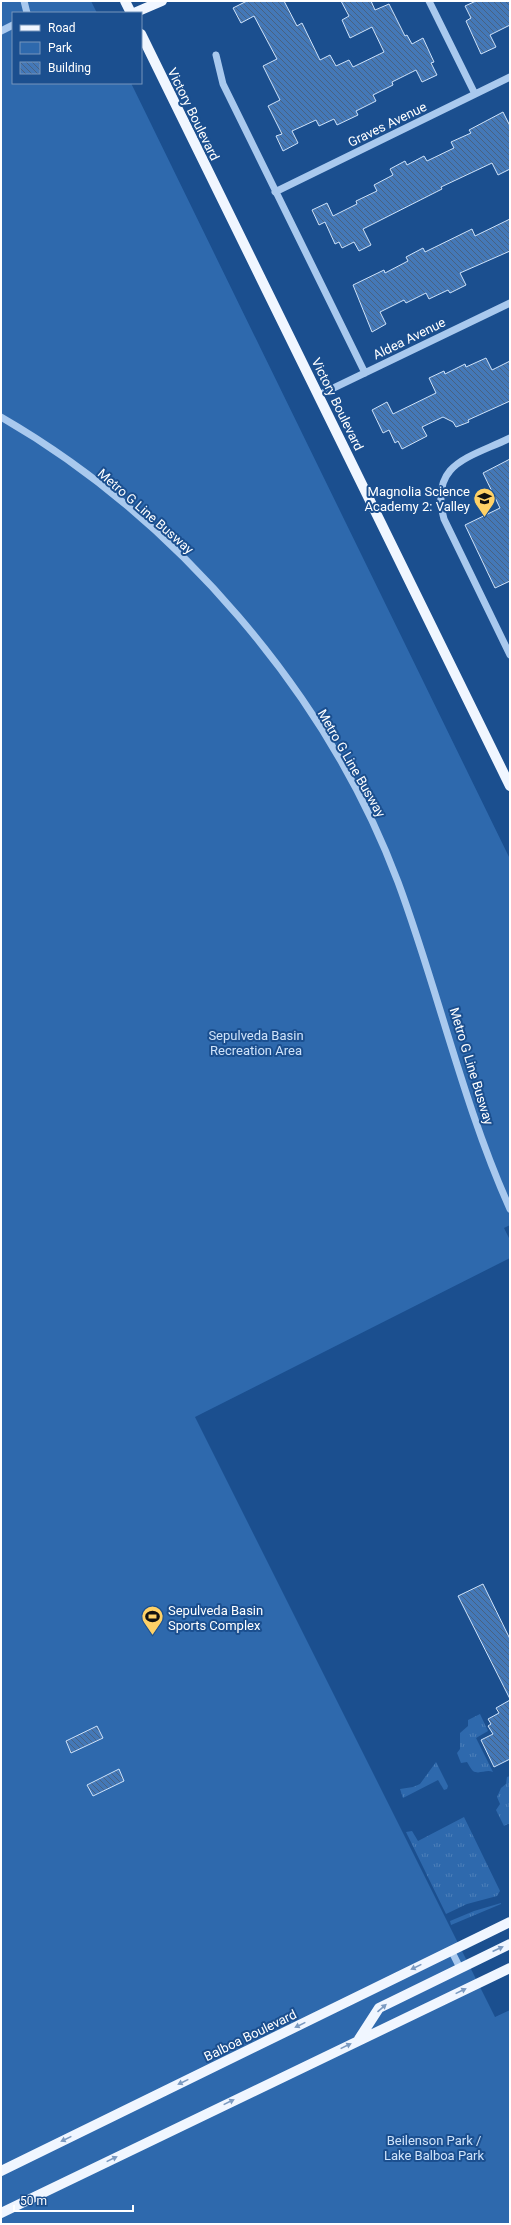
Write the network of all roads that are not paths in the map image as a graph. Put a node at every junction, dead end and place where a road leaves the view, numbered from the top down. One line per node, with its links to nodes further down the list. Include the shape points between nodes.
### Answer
1 (24, 1): 5 (street)
2 (125, 1): 6 (main road)
3 (162, 1): 7 (main road)
4 (430, 1): 13 (street)
5 (27, 12)
6 (130, 12)
7 (136, 12)
8 (12, 26): 9 (street)
9 (1, 32)
10 (142, 36): 17 (main road, Victory Boulevard)
11 (216, 55): 14 (street, via 223,84)
12 (510, 77): 13 (street, Graves Avenue)
13 (475, 94): 14 (street, Graves Avenue)
14 (275, 192): 16 (street)
15 (510, 303): 16 (street, Aldea Avenue)
16 (364, 374): 17 (street, Aldea Avenue)
17 (319, 395): 21 (main road, Victory Boulevard)
18 (1, 417): 22 (street, Metro G Line Busway, via 29,433 114,495 204,578 261,646 330,742 378,835 398,881 430,972 476,1120)
19 (510, 438): 20 (street, via 453,467 443,480 440,495 444,519)
20 (510, 655)
21 (510, 786)
22 (510, 1209)
23 (510, 1922): 25 (main road, Balboa Boulevard)
24 (510, 1944): 26 (main road, one-way to 24)
25 (451, 1950): 26 (street); 29 (main road, Balboa Boulevard, one-way to 29)
26 (460, 1968): 28 (main road, one-way to 26, via 380,2008)
27 (510, 1968): 28 (main road, one-way to 27)
28 (359, 2039): 30 (main road, one-way to 28)
29 (1, 2171)
30 (1, 2212)

